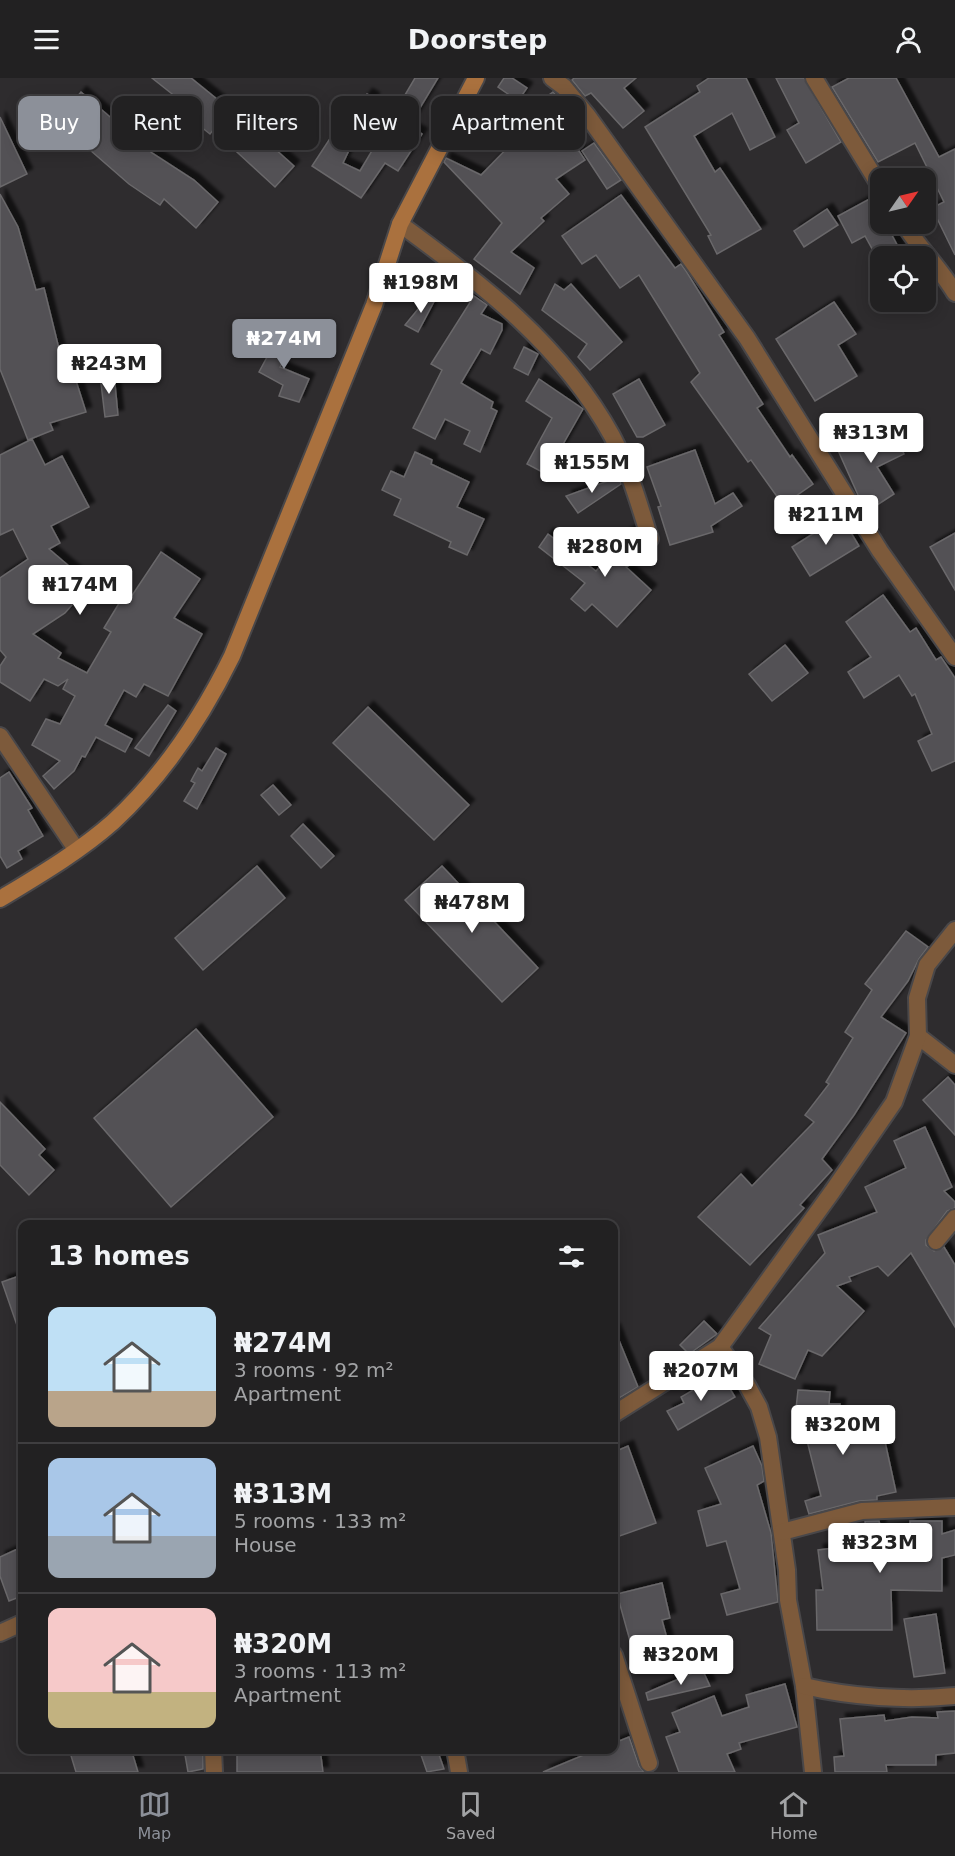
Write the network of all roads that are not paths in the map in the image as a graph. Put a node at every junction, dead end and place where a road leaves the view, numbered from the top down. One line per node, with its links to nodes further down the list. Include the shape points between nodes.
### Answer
1 (476, 78): 5 (main road)
2 (552, 78): 9 (street, via 587,115 747,338 880,551)
3 (814, 78): 4 (street)
4 (870, 170)
5 (400, 224): 8 (street, via 522,319 588,398 612,436); 11 (main road, via 374,305 232,656 205,710 169,761 113,822)
6 (910, 234): 7 (street)
7 (955, 292)
8 (650, 538)
9 (955, 657)
10 (0, 736): 11 (street)
11 (76, 849): 12 (main road)
12 (0, 899)
13 (955, 930): 14 (street, via 927,965 917,998)
14 (918, 1036): 15 (street); 18 (street, via 894,1102)
15 (955, 1065)
16 (955, 1218): 17 (street)
17 (936, 1241)
18 (720, 1347): 19 (street); 21 (street, via 759,1407 768,1437)
19 (618, 1411)
20 (955, 1507): 21 (street, via 862,1512)
21 (782, 1532): 25 (street, via 788,1600)
22 (18, 1625): 23 (street)
23 (0, 1633)
24 (618, 1667): 29 (street)
25 (804, 1686): 26 (street, via 831,1693); 32 (street)
26 (955, 1696)
27 (213, 1754): 30 (street)
28 (456, 1754): 31 (street)
29 (649, 1763)
30 (214, 1772)
31 (459, 1772)
32 (813, 1772)

